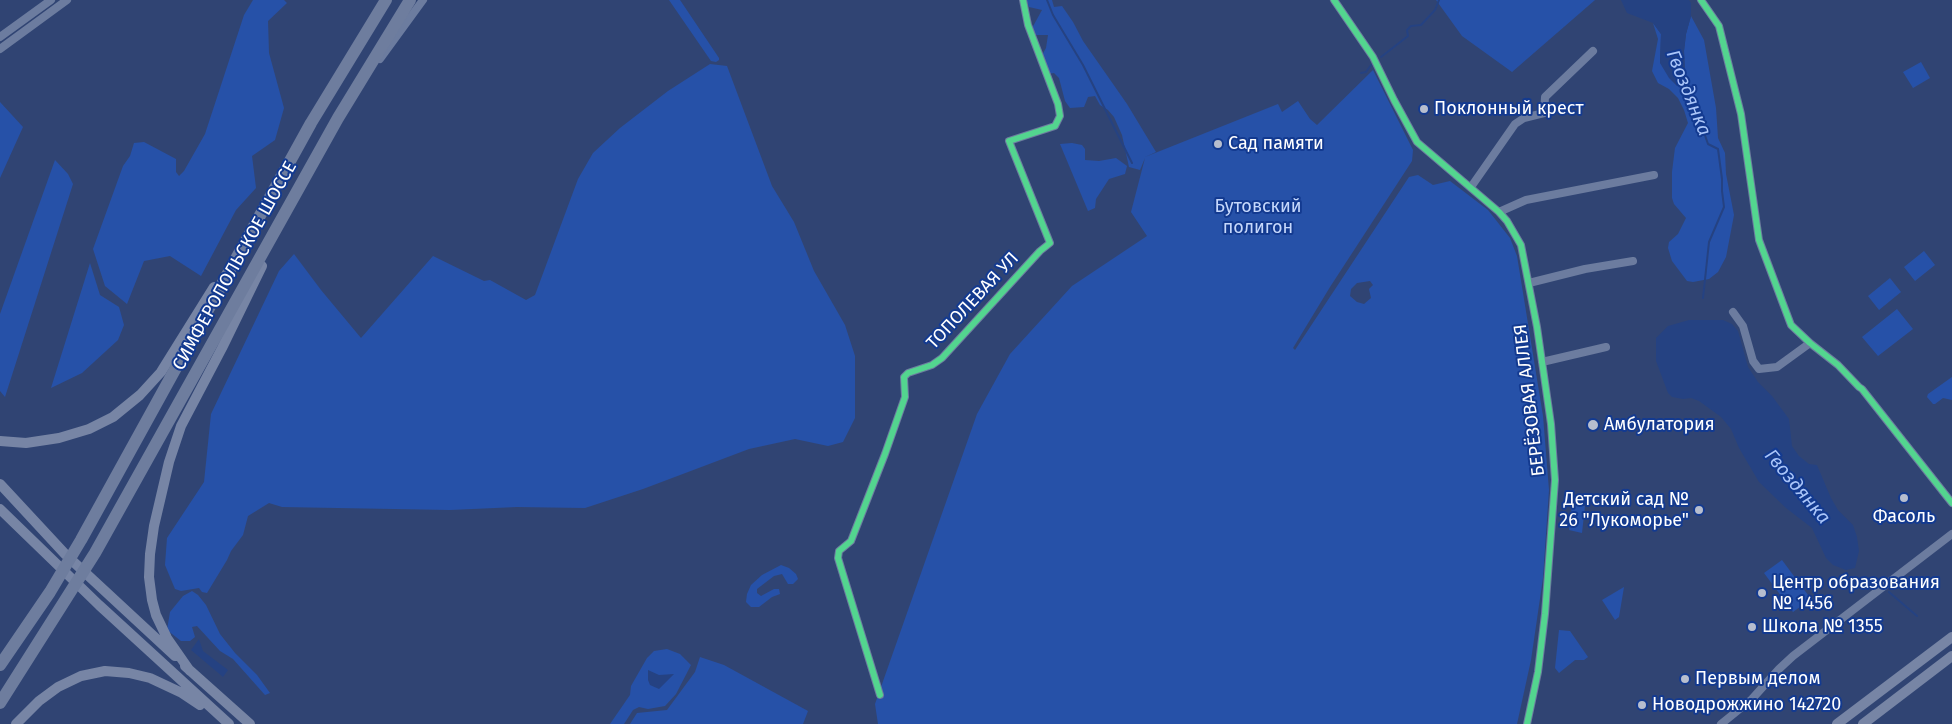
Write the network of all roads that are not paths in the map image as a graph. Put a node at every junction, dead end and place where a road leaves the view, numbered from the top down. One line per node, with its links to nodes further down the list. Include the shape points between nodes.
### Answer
1 (51, 0): 9 (street)
2 (66, 0): 10 (street)
3 (386, 0): 13 (highway, СИМФЕРОПОЛЬСКОЕ ШОССЕ)
4 (410, 0): 12 (highway, СИМФЕРОПОЛЬСКОЕ ШОССЕ)
5 (423, 0): 12 (street)
6 (1023, 0): 33 (street, ТОПОЛЕВАЯ УЛ, via 1028,25 1060,116 1055,126 1010,141 1050,243 942,358 932,365 908,372 904,377 905,396 885,454 851,541 839,550 838,558)
7 (1334, 0): 16 (street, БЕРЁЗОВАЯ АЛЛЕЯ, via 1374,57 1415,139)
8 (1701, 0): 21 (street, via 1719,26 1741,114 1759,240 1791,325)
9 (0, 37)
10 (0, 48)
11 (1594, 51): 16 (street, via 1545,97 1544,113 1515,124)
12 (338, 118): 15 (highway, СИМФЕРОПОЛЬСКОЕ ШОССЕ)
13 (284, 171): 24 (main road, via 181,342 140,395 113,417 89,429 26,443); 31 (highway, СИМФЕРОПОЛЬСКОЕ ШОССЕ, via 81,540)
14 (1654, 175): 17 (street, via 1526,200)
15 (300, 185): 32 (main road, via 181,426 166,471 150,554 149,577 156,616); 34 (highway, СИМФЕРОПОЛЬСКОЕ ШОССЕ, via 95,553)
16 (1471, 187): 17 (street, БЕРЁЗОВАЯ АЛЛЕЯ)
17 (1499, 212): 19 (street, БЕРЁЗОВАЯ АЛЛЕЯ, via 1521,245)
18 (1633, 261): 19 (street, via 1585,269)
19 (1529, 284): 23 (street, БЕРЁЗОВАЯ АЛЛЕЯ)
20 (1733, 312): 21 (street, via 1742,326 1753,362 1759,369 1777,366)
21 (1810, 343): 26 (street, via 1862,388)
22 (1606, 347): 23 (street)
23 (1542, 362): 38 (street, БЕРЁЗОВАЯ АЛЛЕЯ, via 1551,424 1554,480 1545,614)
24 (0, 441)
25 (0, 484): 32 (main road, via 65,554)
26 (1952, 503)
27 (0, 509): 35 (main road)
28 (1952, 534): 39 (street, via 1793,656 1752,699)
29 (1952, 637): 40 (main road)
30 (1952, 656): 41 (main road)
31 (0, 665)
32 (190, 671): 37 (main road)
33 (880, 695)
34 (0, 703)
35 (227, 722): 36 (main road, via 182,693 150,678 104,671 81,676 58,687)
36 (16, 724)
37 (250, 724)
38 (1527, 724)
39 (1721, 724)
40 (1837, 724)
41 (1863, 724)

